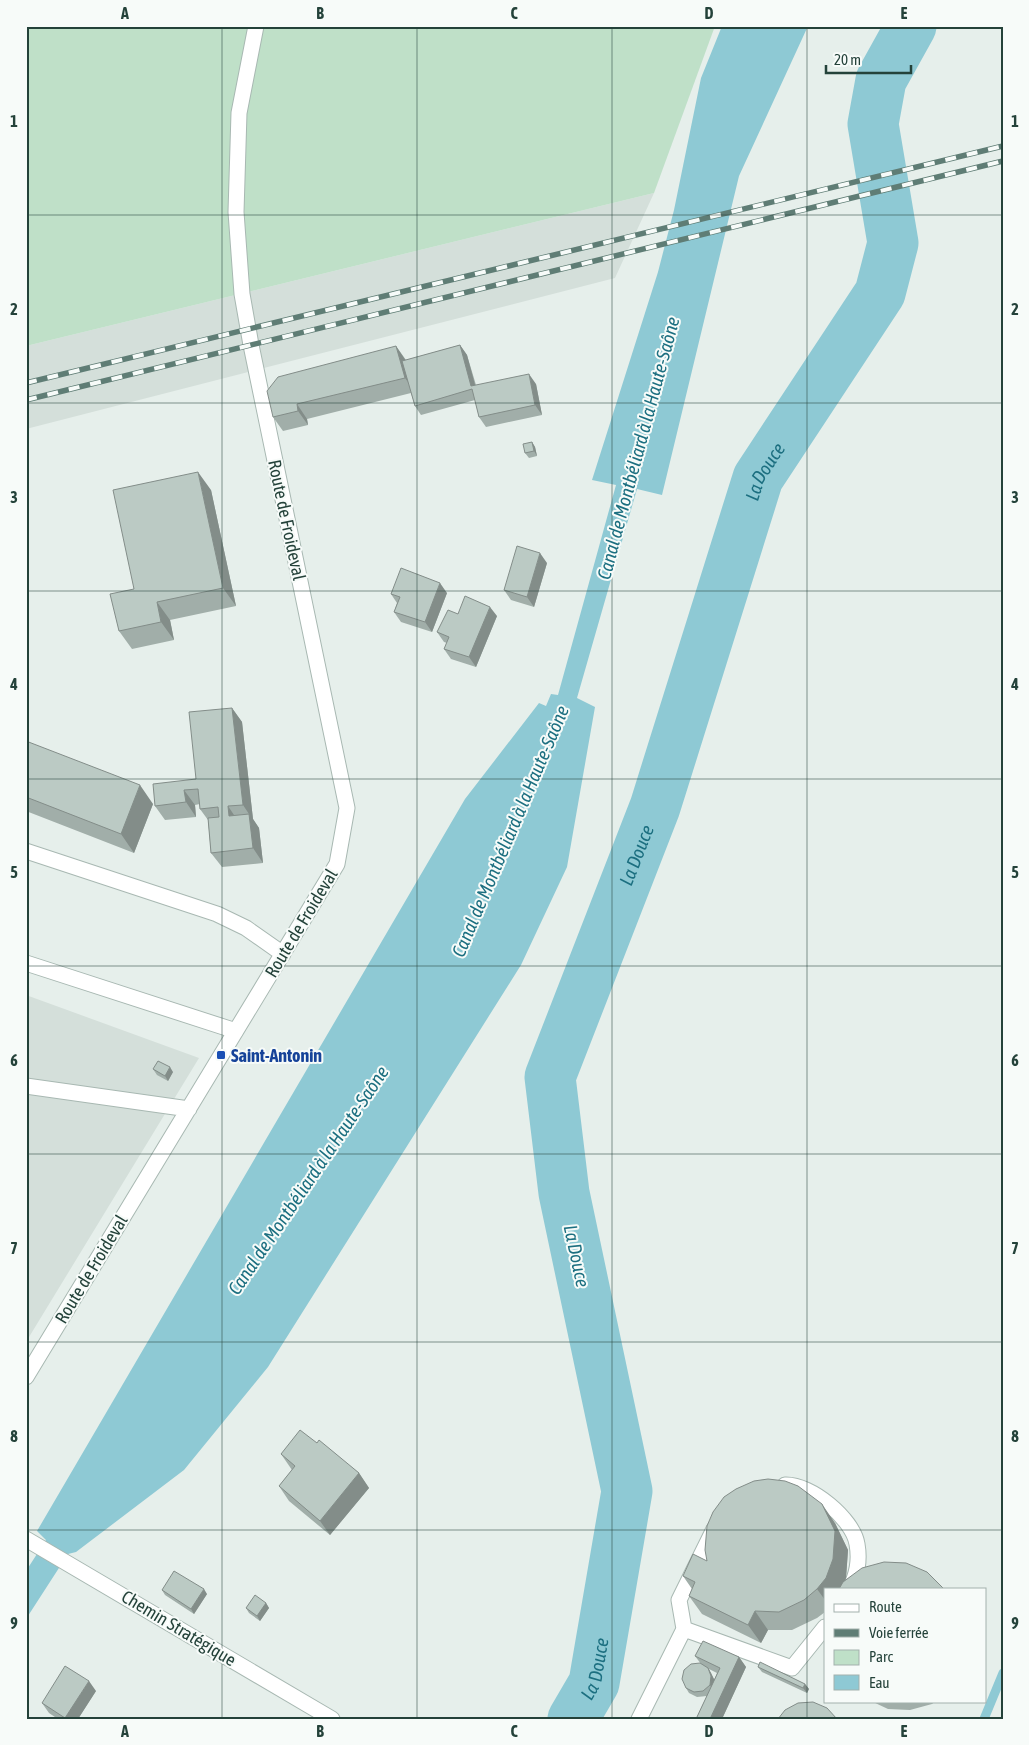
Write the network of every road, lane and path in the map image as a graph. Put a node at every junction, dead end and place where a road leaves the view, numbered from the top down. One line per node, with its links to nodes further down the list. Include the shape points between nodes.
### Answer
1 (256, 26): 3 (street, Route de Froideval, via 239,113 236,212 242,294 347,808 338,864)
2 (26, 851): 3 (street, via 217,914 246,928)
3 (283, 954): 5 (street, Route de Froideval)
4 (26, 963): 5 (street)
5 (236, 1031): 7 (street, Route de Froideval)
6 (26, 1086): 7 (street)
7 (188, 1108): 8 (street, Route de Froideval)
8 (26, 1377)
9 (771, 1489): 12 (street, via 788,1485 817,1495 842,1515 857,1542 858,1572)
10 (722, 1514): 14 (street, via 679,1600)
11 (27, 1539): 15 (street, Chemin Stratégique)
12 (850, 1588)
13 (824, 1628): 14 (street, via 792,1668)
14 (684, 1629): 16 (street)
15 (332, 1719)
16 (639, 1719)

